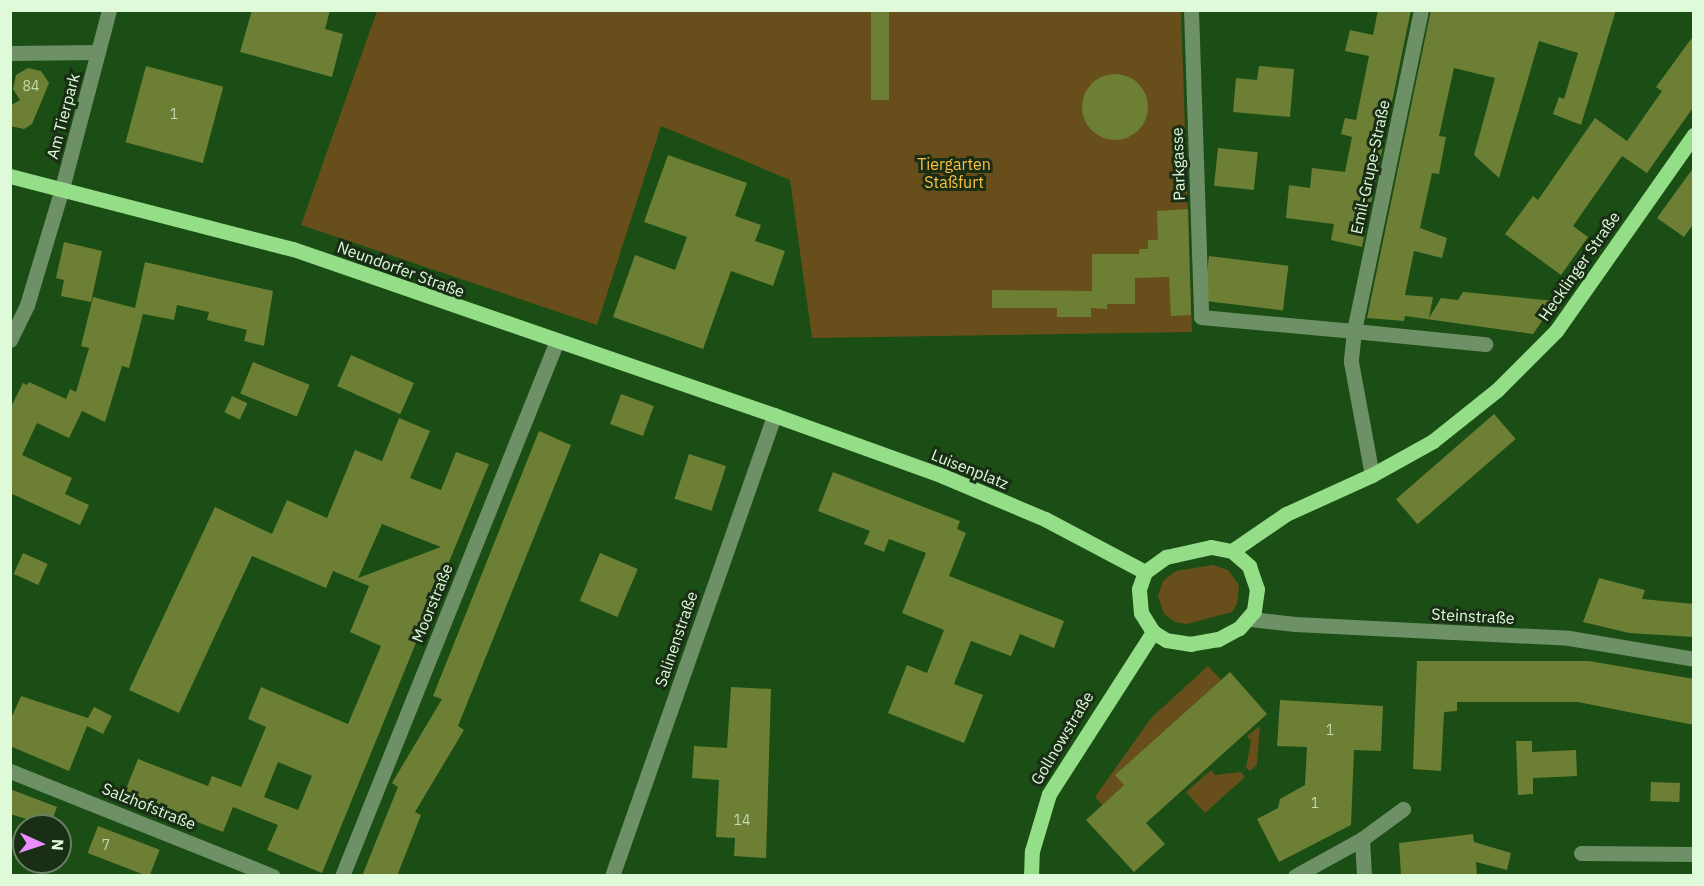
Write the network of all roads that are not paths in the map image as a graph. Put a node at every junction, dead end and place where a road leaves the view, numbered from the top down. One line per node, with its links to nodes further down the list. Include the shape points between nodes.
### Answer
1 (109, 10): 4 (street, Am Tierpark)
2 (1191, 10): 9 (street, Parkgasse, via 1201,317)
3 (1421, 10): 9 (street, Emil-Grupe-Straße)
4 (98, 52): 5 (street, Am Tierpark); 8 (street, Am Tierpark)
5 (10, 53)
6 (1694, 135): 14 (main road, Hecklinger Straße, via 1556,332 1497,390 1433,441)
7 (10, 176): 8 (main road, Neundorfer Straße)
8 (62, 188): 10 (street, Am Tierpark, via 27,304); 11 (main road, Neundorfer Straße, via 292,249)
9 (1354, 331): 12 (street); 14 (street, via 1351,362)
10 (10, 340)
11 (556, 343): 13 (main road, Neundorfer Straße); 27 (street, Moorstraße)
12 (1485, 344)
13 (774, 415): 16 (main road, Luisenplatz, via 943,476 1035,515); 25 (street, Salinenstraße)
14 (1372, 475): 15 (main road, Hecklinger Straße, via 1286,514)
15 (1232, 551): 16 (main road, via 1211,547 1190,550 1166,557); 17 (main road, via 1255,577 1256,601)
16 (1145, 572): 18 (main road, via 1139,607)
17 (1250, 618): 18 (main road, via 1233,633 1191,644 1173,643); 19 (street, Steinstraße, via 1295,624 1569,638)
18 (1154, 632): 28 (main road, Gollnowstraße, via 1049,794 1032,851)
19 (1694, 659)
20 (10, 771): 26 (street, Salzhofstraße)
21 (1403, 809): 22 (street)
22 (1362, 839): 29 (street); 30 (street)
23 (1581, 853): 24 (street)
24 (1694, 854)
25 (612, 875)
26 (273, 876)
27 (342, 876)
28 (1031, 876)
29 (1295, 876)
30 (1364, 876)

